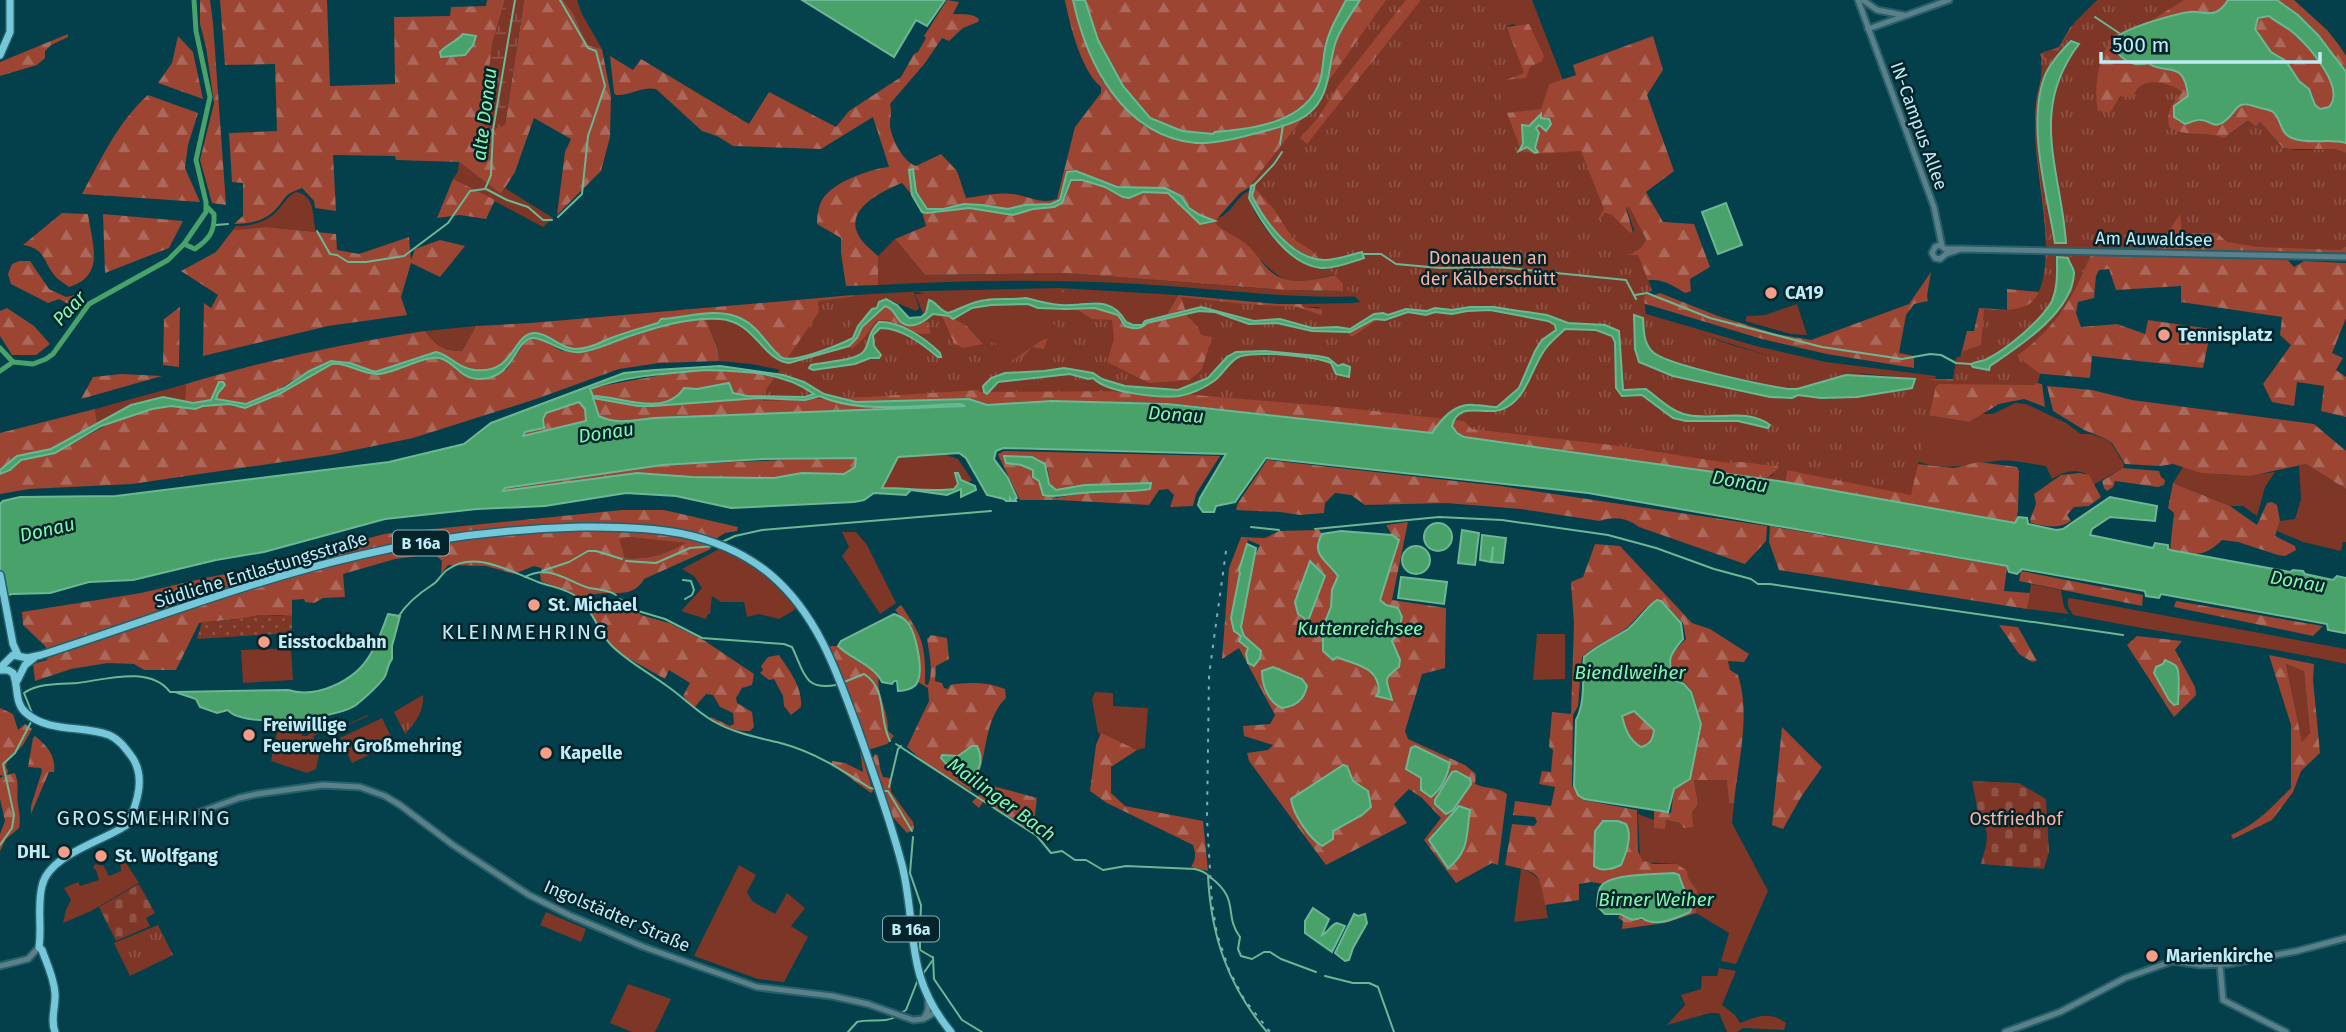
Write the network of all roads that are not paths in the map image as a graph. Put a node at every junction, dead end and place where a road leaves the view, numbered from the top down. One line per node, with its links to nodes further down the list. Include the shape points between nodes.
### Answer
1 (10, 0): 7 (main road, via 10,32)
2 (1857, 0): 6 (street, IN-Campus Allee)
3 (1863, 0): 5 (street, via 1884,13)
4 (1949, 0): 5 (street)
5 (1906, 15): 6 (street)
6 (1868, 29): 8 (street, IN-Campus Allee, via 1934,207)
7 (0, 55)
8 (1943, 248): 9 (street, Am Auwaldsee)
9 (2346, 257)
10 (0, 575): 11 (main road)
11 (19, 658): 12 (main road, B 16a); 12 (main road, B 16a); 18 (main road, Südliche Entlastungsstraße / B 16a, via 41,655 303,569 426,542 524,530 600,527 664,529 711,540 771,575 802,607 826,648 867,755 902,867 915,961)
12 (8, 670): 13 (main road, via 17,683 20,705 32,717 109,735 120,743 140,776)
13 (130, 821): 15 (main road, via 83,845 50,871 42,886); 20 (street, Ingolstädter Straße, via 188,818 239,798 323,785 366,789 400,805 529,895 604,931 747,984 832,996 913,1020)
14 (2346, 938): 17 (street)
15 (39, 947): 16 (street, via 28,959); 21 (main road, via 54,989)
16 (0, 965)
17 (2220, 965): 23 (street, via 2173,961); 24 (street, via 2223,1000)
18 (928, 997): 19 (main road, B 16a); 20 (street)
19 (936, 1012): 20 (street, Ingolstädter Straße); 22 (main road, B 16a)
20 (924, 1018)
21 (52, 1031)
22 (951, 1032)
23 (2005, 1032)
24 (2286, 1032)

